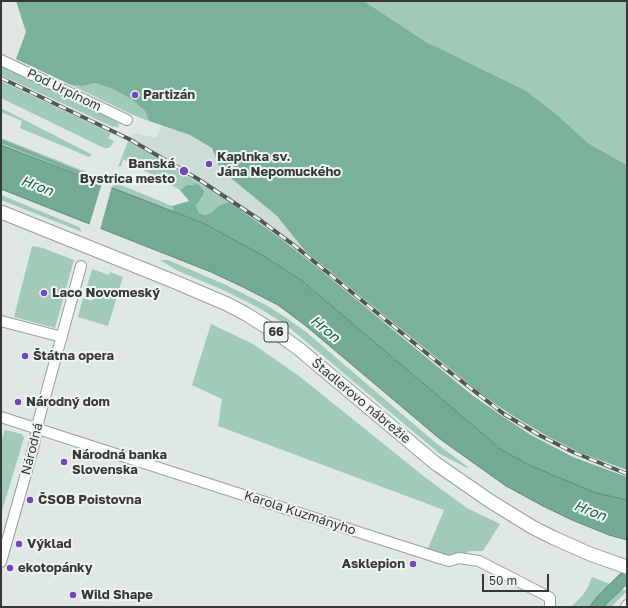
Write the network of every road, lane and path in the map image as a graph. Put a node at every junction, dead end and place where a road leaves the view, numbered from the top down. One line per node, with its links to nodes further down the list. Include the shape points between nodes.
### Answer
1 (1, 60): 2 (street, Pod Urpínom)
2 (127, 120)
3 (1, 212): 10 (main road, Štadlerovo nábrežie / 66, via 206,294 252,317 299,349 435,463 484,498 554,538)
4 (81, 266): 6 (street, Národná)
5 (1, 321): 6 (street)
6 (62, 337): 8 (street, Národná)
7 (1, 417): 8 (street, Karola Kuzmányho)
8 (37, 428): 9 (street, Národná); 11 (street, Karola Kuzmányho, via 409,549 449,561 459,558 479,562 547,596 550,598)
9 (1, 562)
10 (627, 567)
11 (550, 607)

